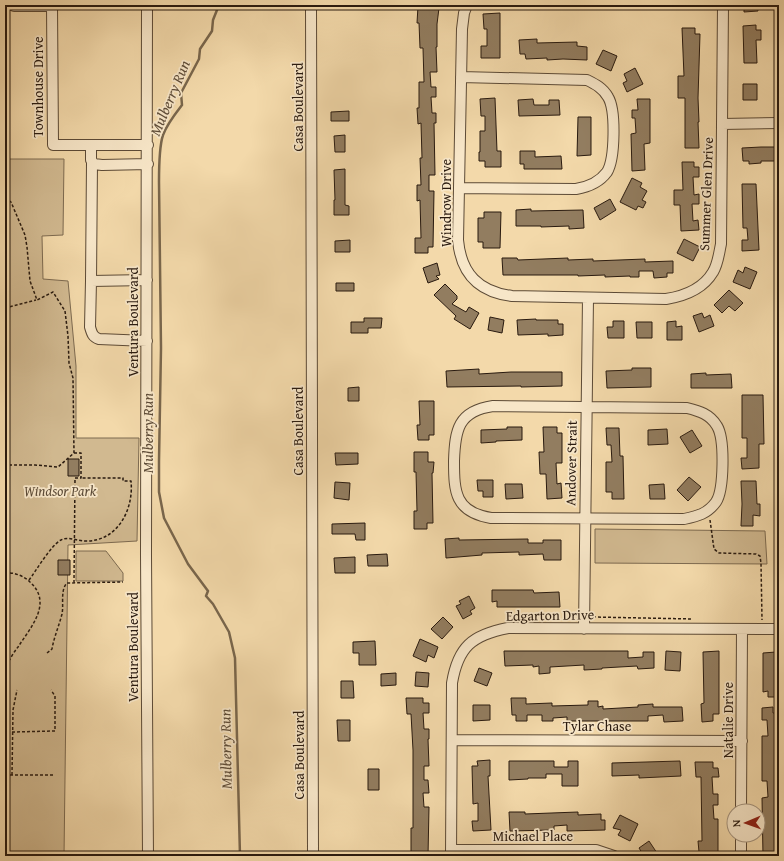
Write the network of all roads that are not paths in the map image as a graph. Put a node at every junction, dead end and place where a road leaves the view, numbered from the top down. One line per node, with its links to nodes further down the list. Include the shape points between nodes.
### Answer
1 (147, 5): 11 (street, Ventura Boulevard)
2 (311, 5): 30 (street, Casa Boulevard)
3 (467, 5): 7 (street, Windrow Drive, via 462,29)
4 (723, 5): 8 (street, Summer Glen Drive)
5 (14, 6): 6 (street)
6 (52, 6): 10 (street, Townhouse Drive, via 53,145)
7 (461, 77): 14 (street, Windrow Drive); 14 (street, via 578,79 596,84 609,98 612,107 613,153 608,171 594,184 585,188)
8 (722, 124): 9 (street); 17 (street, Summer Glen Drive, via 721,244 713,272 693,292 680,297)
9 (779, 124)
10 (91, 145): 11 (street, Townhouse Drive); 12 (street)
11 (148, 145): 13 (street, Ventura Boulevard)
12 (92, 162): 13 (street, via 102,165); 16 (street)
13 (148, 164): 15 (street, Ventura Boulevard)
14 (459, 188): 17 (street, Windrow Drive, via 460,255 474,280 498,295)
15 (147, 280): 16 (street); 18 (street, Ventura Boulevard)
16 (91, 281): 18 (street, via 90,327 94,337)
17 (588, 298): 19 (street, Andover Strait)
18 (147, 341): 29 (street, Ventura Boulevard)
19 (586, 407): 20 (street, Andover Strait); 20 (street, via 493,406 475,410 467,416 457,431 454,483 459,500 472,513 481,516); 20 (street, via 686,408 704,413 718,426 722,445 722,483 717,501 703,515 684,519)
20 (585, 518): 21 (street, Andover Strait)
21 (584, 628): 22 (street, Edgarton Drive); 24 (street, Edgarton Drive, via 508,628 480,635 469,644 460,655 452,683)
22 (742, 629): 23 (street, Edgarton Drive); 25 (street, Natalie Drive)
23 (779, 629)
24 (452, 740): 25 (street, Tylar Chase); 28 (street, Edgarton Drive)
25 (742, 741): 26 (street, Natalie Drive)
26 (741, 803)
27 (741, 843): 32 (street)
28 (451, 853): 31 (street, Michael Place, via 596,850)
29 (148, 856)
30 (313, 856)
31 (614, 856)
32 (741, 856)

